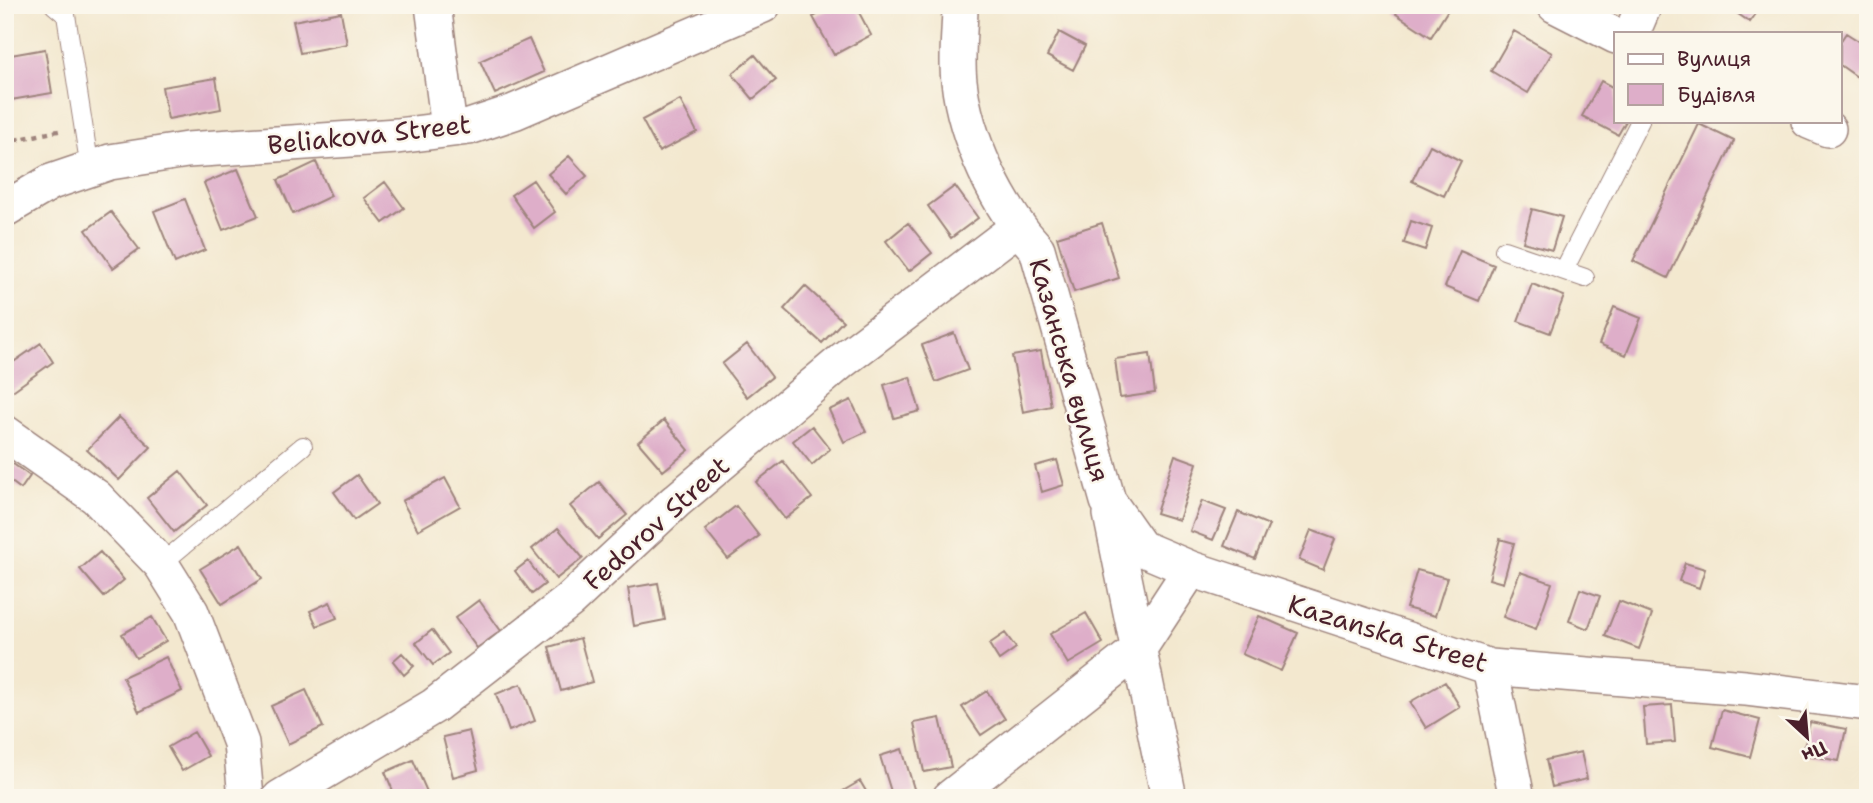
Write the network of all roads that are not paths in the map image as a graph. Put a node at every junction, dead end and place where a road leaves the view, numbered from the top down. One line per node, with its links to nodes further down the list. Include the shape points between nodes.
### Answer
1 (54, 5): 11 (lane, via 66,15)
2 (433, 5): 10 (street)
3 (763, 5): 10 (street, Beliakova Street, via 514,113 469,127)
4 (960, 5): 13 (street, Казанська вулиця, via 959,80 971,139)
5 (1555, 5): 8 (street)
6 (1644, 5): 7 (street)
7 (1632, 32)
8 (1614, 36)
9 (1639, 122): 15 (lane)
10 (449, 128): 11 (street, Beliakova Street, via 397,136 187,150)
11 (90, 169): 12 (street, Beliakova Street, via 51,182)
12 (5, 209)
13 (1017, 228): 19 (street, Казанська вулиця, via 1037,249); 26 (street, Fedorov Street, via 843,360 675,502 569,601 445,698)
14 (1504, 250): 15 (lane)
15 (1564, 270): 16 (lane)
16 (1585, 278)
17 (5, 433): 20 (street, via 96,497)
18 (303, 446): 20 (lane)
19 (1108, 501): 21 (street, Kazanska Street, via 1141,548); 22 (street)
20 (161, 564): 25 (street, via 191,612 241,743)
21 (1192, 569): 22 (street); 23 (street, Kazanska Street)
22 (1138, 650): 27 (street); 28 (street)
23 (1490, 667): 24 (street, Kazanska Street); 29 (street)
24 (1868, 703)
25 (246, 798)
26 (280, 798)
27 (950, 798)
28 (1169, 798)
29 (1517, 798)

